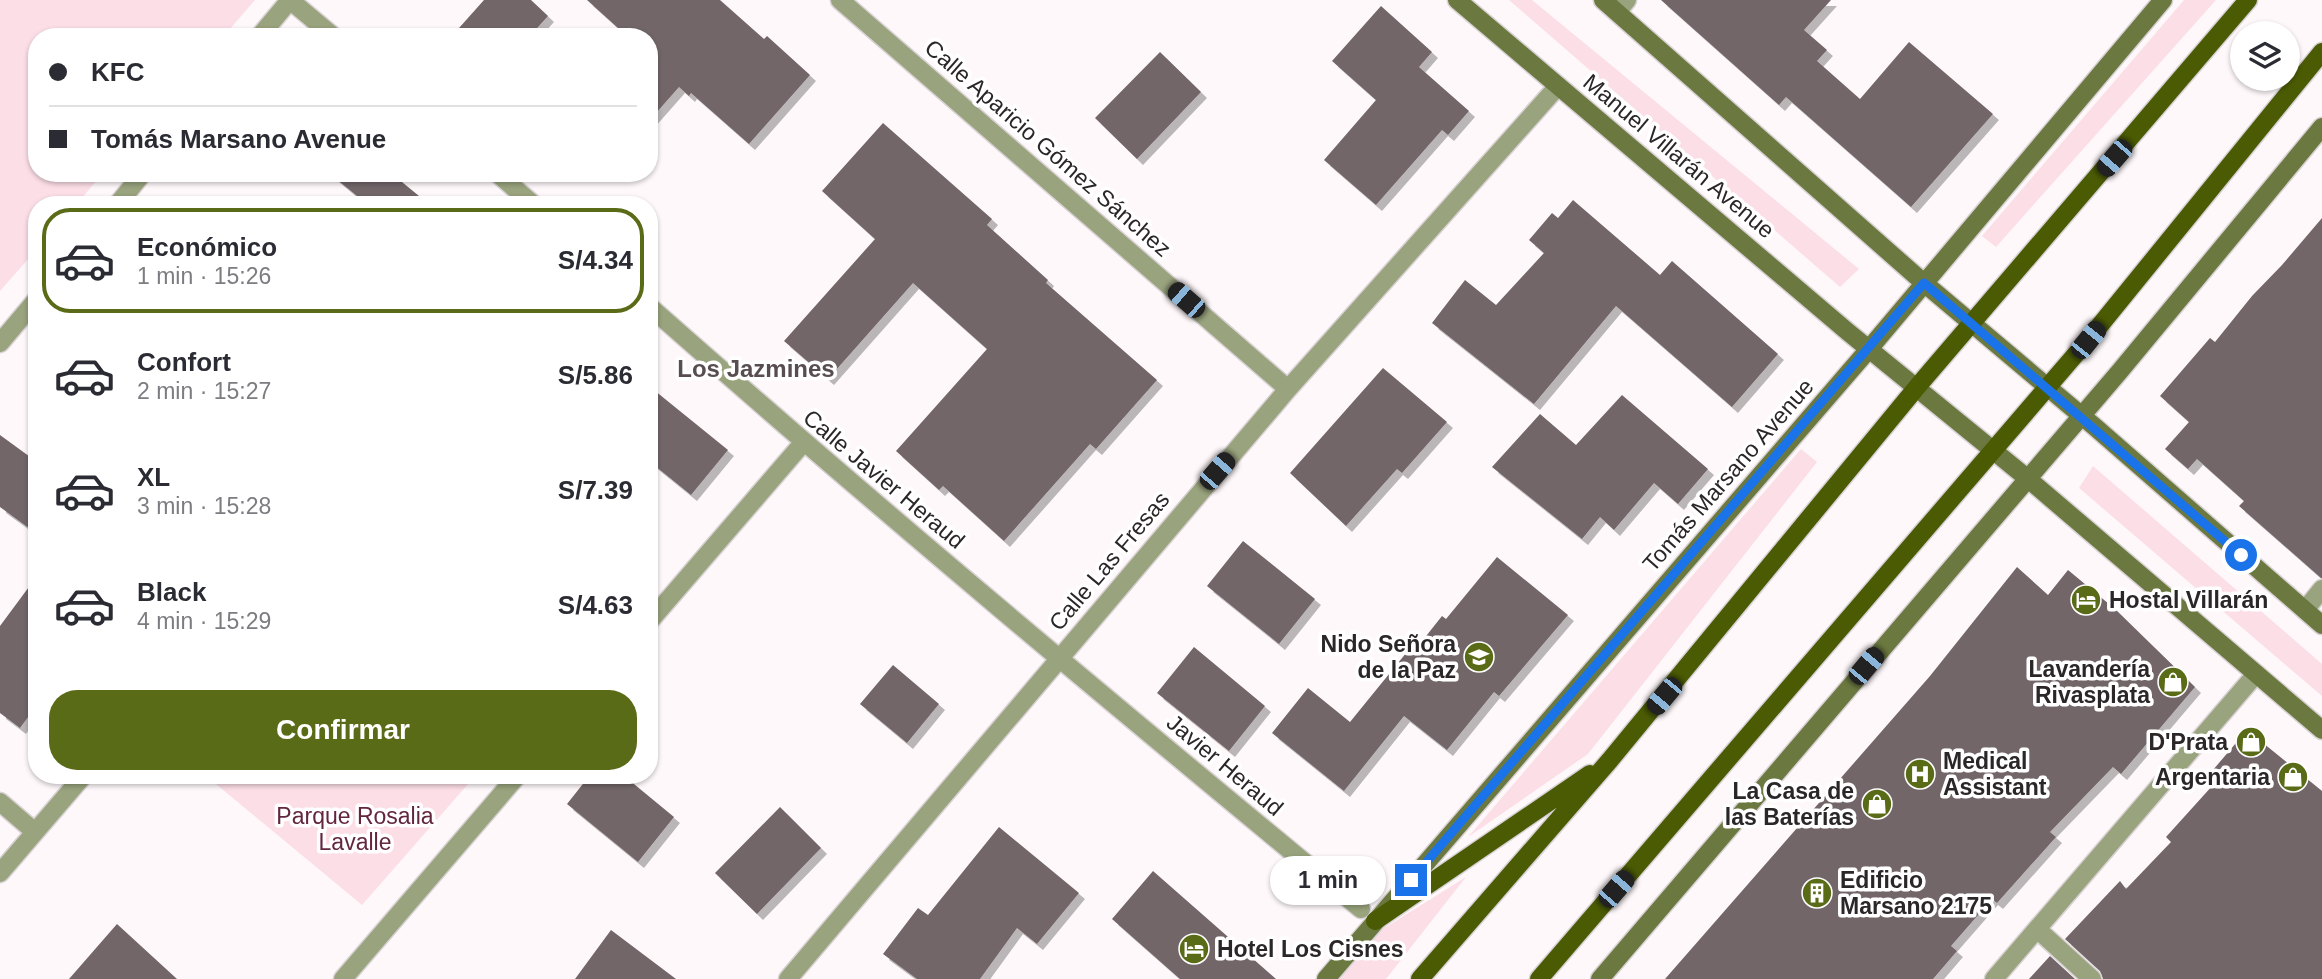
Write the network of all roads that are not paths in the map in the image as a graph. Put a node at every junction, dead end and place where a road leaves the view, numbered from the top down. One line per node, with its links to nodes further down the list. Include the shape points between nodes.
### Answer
1 (290, 0): 8 (street); 9 (street)
2 (840, 0): 25 (street, Calle Aparicio Gómez Sánchez)
3 (1457, 0): 11 (street, Manuel Villarán Avenue)
4 (1603, 0): 7 (street)
5 (2163, 0): 17 (street, Tomás Marsano Avenue)
6 (2248, 0): 20 (main road)
7 (1622, 6): 17 (street)
8 (267, 28)
9 (323, 28)
10 (2322, 52): 24 (main road)
11 (1558, 86): 22 (street, Manuel Villarán Avenue); 25 (street, Calle Las Fresas)
12 (2322, 127): 26 (street)
13 (136, 182): 15 (street)
14 (507, 182): 16 (street)
15 (124, 196)
16 (524, 196)
17 (1924, 283): 20 (street); 22 (street, Tomás Marsano Avenue)
18 (28, 310): 21 (street)
19 (658, 314): 27 (street, Calle Javier Heraud)
20 (1971, 324): 23 (main road); 24 (street)
21 (0, 343)
22 (1869, 349): 23 (street, Manuel Villarán Avenue); 44 (street, Tomás Marsano Avenue)
23 (1917, 387): 28 (street); 37 (main road)
24 (2048, 388): 26 (street); 28 (main road)
25 (1288, 389): 34 (street, Calle Las Fresas)
26 (2080, 415): 29 (street); 31 (street)
27 (803, 443): 32 (street); 34 (street, Calle Javier Heraud)
28 (1993, 450): 29 (street); 50 (main road)
29 (2027, 478): 35 (street); 51 (street)
30 (2322, 589): 31 (street)
31 (2305, 610): 33 (street)
32 (658, 612)
33 (2322, 625)
34 (1058, 658): 43 (street, Javier Heraud); 47 (street, Calle Las Fresas)
35 (2256, 674): 36 (street); 45 (street)
36 (2322, 730)
37 (1610, 760): 44 (main road); 49 (main road)
38 (76, 784): 41 (street)
39 (510, 784): 46 (street)
40 (0, 802): 41 (street)
41 (35, 832): 42 (street)
42 (0, 873)
43 (1361, 909)
44 (1375, 921): 48 (street, Tomás Marsano Avenue)
45 (2037, 929): 52 (street); 53 (street)
46 (342, 979)
47 (788, 979)
48 (1326, 979)
49 (1420, 979)
50 (1539, 979)
51 (1600, 979)
52 (1994, 979)
53 (2092, 979)

